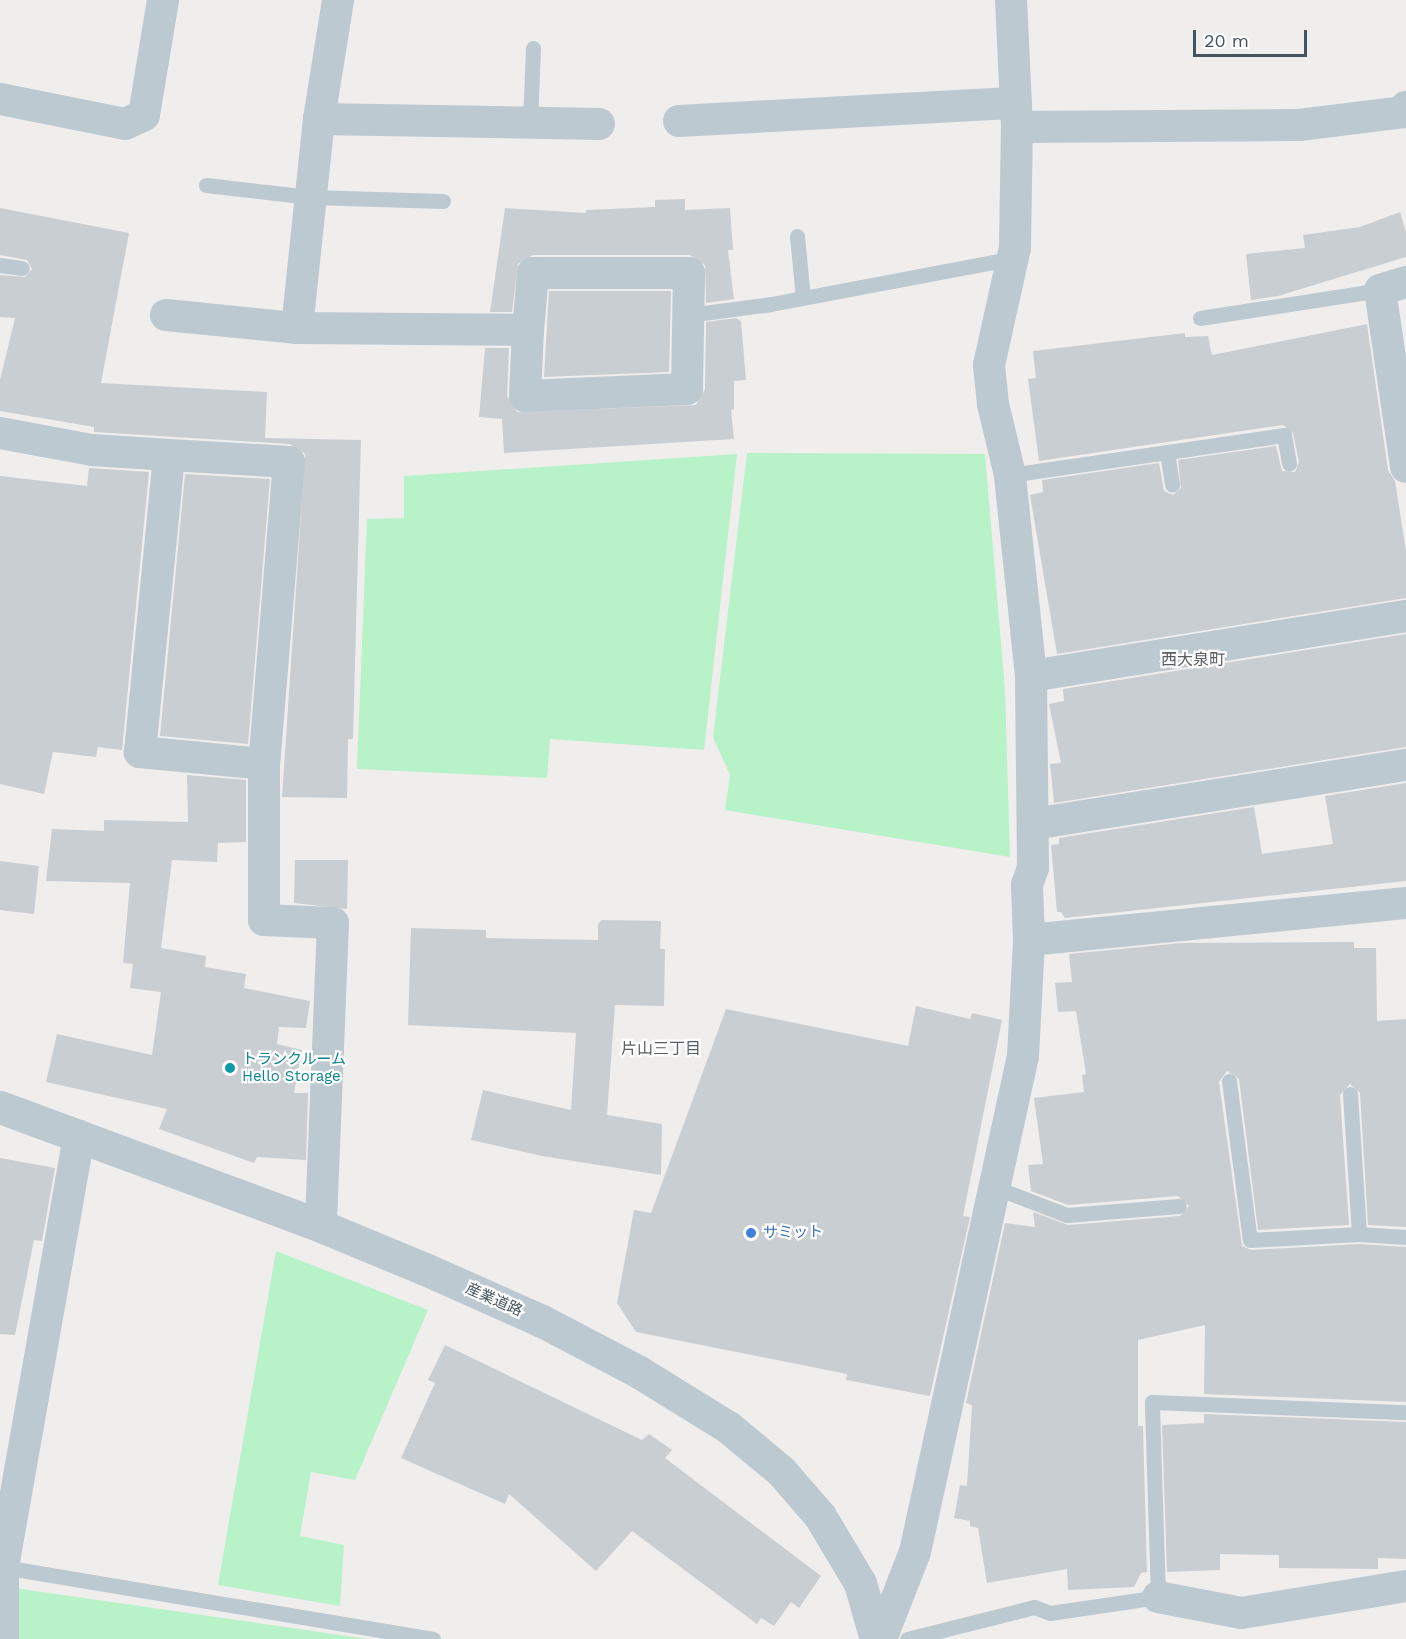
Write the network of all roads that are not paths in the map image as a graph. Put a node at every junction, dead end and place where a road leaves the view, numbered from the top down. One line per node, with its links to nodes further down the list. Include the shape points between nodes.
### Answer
1 (163, 0): 5 (street, via 144,115 125,124)
2 (338, 0): 8 (street)
3 (1011, 0): 7 (street)
4 (533, 48): 10 (lane)
5 (0, 99)
6 (1406, 108): 7 (street, via 1403,112 1299,125)
7 (1016, 115): 9 (street); 16 (street)
8 (319, 119): 10 (street); 13 (street)
9 (679, 121)
10 (530, 123): 11 (street)
11 (599, 124)
12 (206, 186): 13 (lane)
13 (310, 197): 14 (lane); 24 (street)
14 (443, 201)
15 (797, 236): 20 (lane)
16 (1014, 258): 20 (lane); 31 (street, via 989,365 993,404)
17 (0, 265): 18 (lane)
18 (22, 268)
19 (1393, 286): 23 (lane); 30 (street)
20 (803, 298): 22 (lane)
21 (166, 315): 24 (street)
22 (688, 315): 25 (street, via 689,273 532,273); 25 (street, via 687,389 525,396)
23 (1200, 318)
24 (297, 328): 25 (street)
25 (528, 330)
26 (0, 433): 28 (street, via 92,450)
27 (1167, 452): 29 (lane, via 1284,435); 31 (lane); 32 (lane)
28 (169, 455): 35 (street, via 140,752); 35 (street, via 289,462)
29 (1289, 464)
30 (1406, 466)
31 (1010, 475): 34 (street)
32 (1172, 485)
33 (1406, 616): 34 (street)
34 (1031, 676): 37 (street)
35 (264, 764): 46 (street, via 264,920 333,923)
36 (1406, 765): 37 (street)
37 (1033, 824): 39 (street, via 1033,868 1027,885)
38 (1406, 903): 39 (street)
39 (1029, 940): 44 (street, via 1023,1056)
40 (1229, 1081): 47 (lane, via 1250,1240)
41 (1350, 1094): 47 (lane)
42 (0, 1107): 43 (street, 産業道路)
43 (79, 1136): 46 (street, 産業道路); 50 (street)
44 (994, 1187): 45 (lane, via 1067,1215); 57 (street, via 915,1552)
45 (1179, 1206)
46 (321, 1226): 56 (street, 産業道路, via 542,1321 639,1372 728,1427 781,1471 820,1516 860,1583)
47 (1359, 1234): 48 (lane)
48 (1406, 1237)
49 (1406, 1412): 52 (lane, via 1152,1402)
50 (2, 1567): 54 (street); 55 (lane)
51 (1406, 1586): 53 (street)
52 (1158, 1597): 53 (street); 58 (lane, via 1050,1613 1034,1606)
53 (1242, 1626)
54 (3, 1639)
55 (433, 1639)
56 (876, 1639)
57 (881, 1639)
58 (907, 1639)

